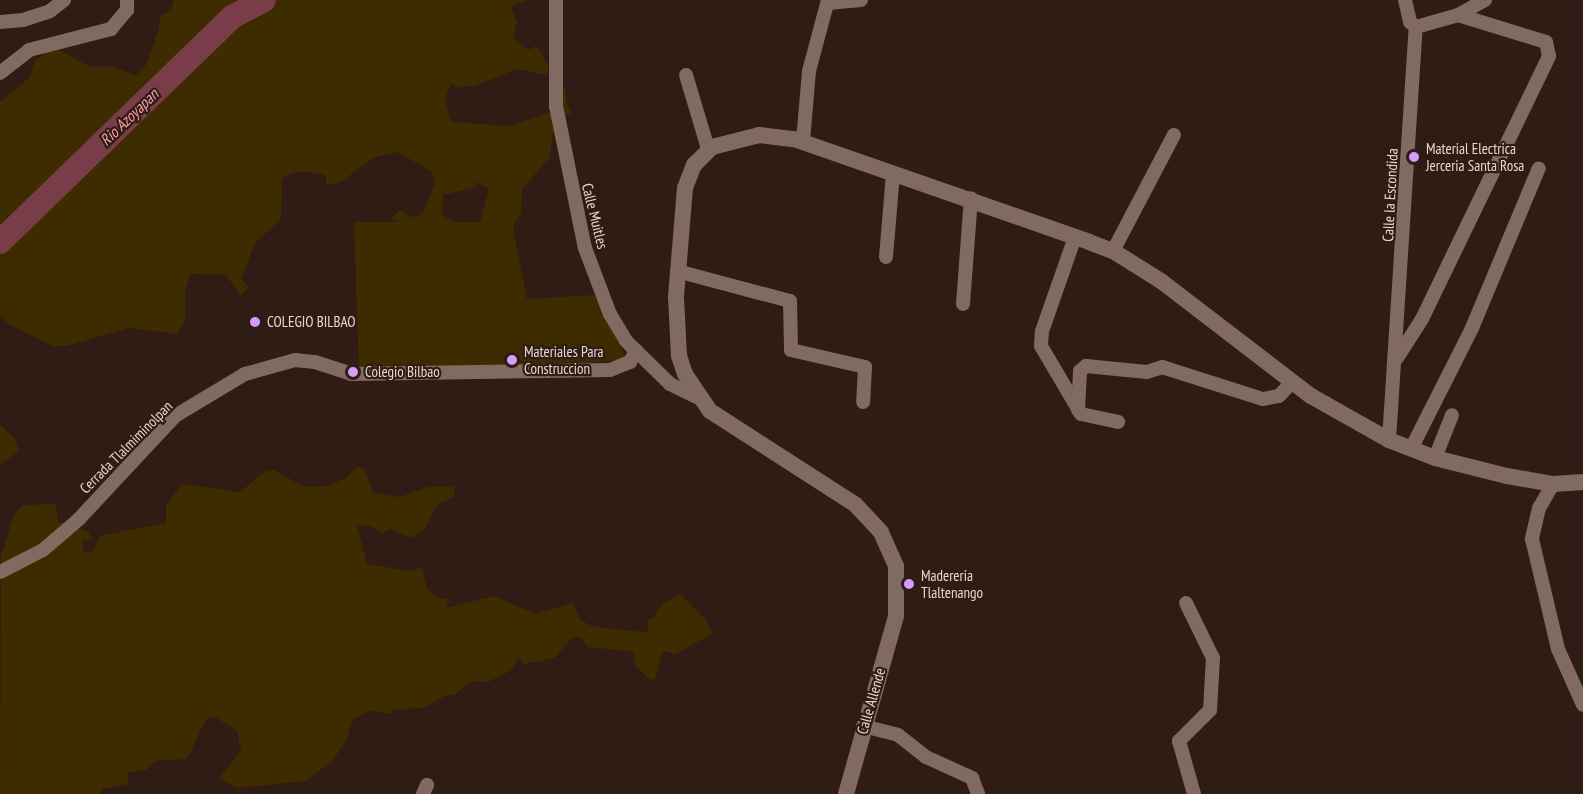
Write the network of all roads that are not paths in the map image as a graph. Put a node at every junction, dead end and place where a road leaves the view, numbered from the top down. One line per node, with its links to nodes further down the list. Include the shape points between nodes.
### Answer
1 (64, 0): 9 (street, via 23,20)
2 (127, 0): 11 (street, via 127,10 111,29 29,50)
3 (556, 0): 24 (street, Calle Muitles, via 556,106 572,195 585,248 610,314)
4 (861, 0): 7 (street)
5 (1405, 0): 10 (street, via 1410,22)
6 (1485, 0): 8 (street)
7 (828, 2): 14 (street, via 809,71)
8 (1458, 15): 10 (street); 25 (street, via 1546,42 1549,56 1422,319)
9 (0, 22)
10 (1416, 27): 25 (street, Calle la Escondida)
11 (0, 74)
12 (686, 75): 15 (street)
13 (1174, 135): 20 (street)
14 (803, 141): 15 (street, via 759,135 734,138); 17 (street)
15 (708, 149): 22 (street, via 694,165 685,188)
16 (1539, 168): 33 (street, via 1472,328)
17 (893, 173): 18 (street); 21 (street)
18 (971, 198): 19 (street); 23 (street)
19 (1075, 237): 20 (street); 29 (street, via 1041,346)
20 (1113, 251): 26 (street, via 1224,326)
21 (886, 257)
22 (677, 271): 27 (street, via 679,356); 28 (street, via 790,302 791,350 865,367)
23 (963, 304)
24 (636, 351): 27 (street, Calle Muitles, via 670,384); 37 (street, Cerrada Tlalmiminolpan, via 630,362 610,370 351,374 295,360 245,374 175,416 79,519 43,550)
25 (1397, 358): 32 (street, Calle la Escondida)
26 (1292, 382): 29 (street, via 1279,396 1263,399 1162,367 1146,372 1086,366 1080,371); 32 (street)
27 (697, 397): 40 (street, Calle Allende, via 710,411 856,506 892,549 898,574 898,608)
28 (863, 402)
29 (1078, 410): 31 (street, via 1084,416)
30 (1452, 415): 34 (street)
31 (1118, 422)
32 (1389, 440): 33 (street)
33 (1411, 449): 34 (street)
34 (1435, 458): 36 (street)
35 (1583, 482): 36 (street)
36 (1552, 484): 39 (street, via 1539,508 1532,539 1558,649)
37 (0, 572)
38 (1185, 603): 43 (street, via 1213,658 1210,710 1179,741)
39 (1583, 705)
40 (863, 726): 41 (street, Calle Allende); 42 (street, via 898,735 926,757 972,778)
41 (846, 794)
42 (978, 794)
43 (1194, 794)

